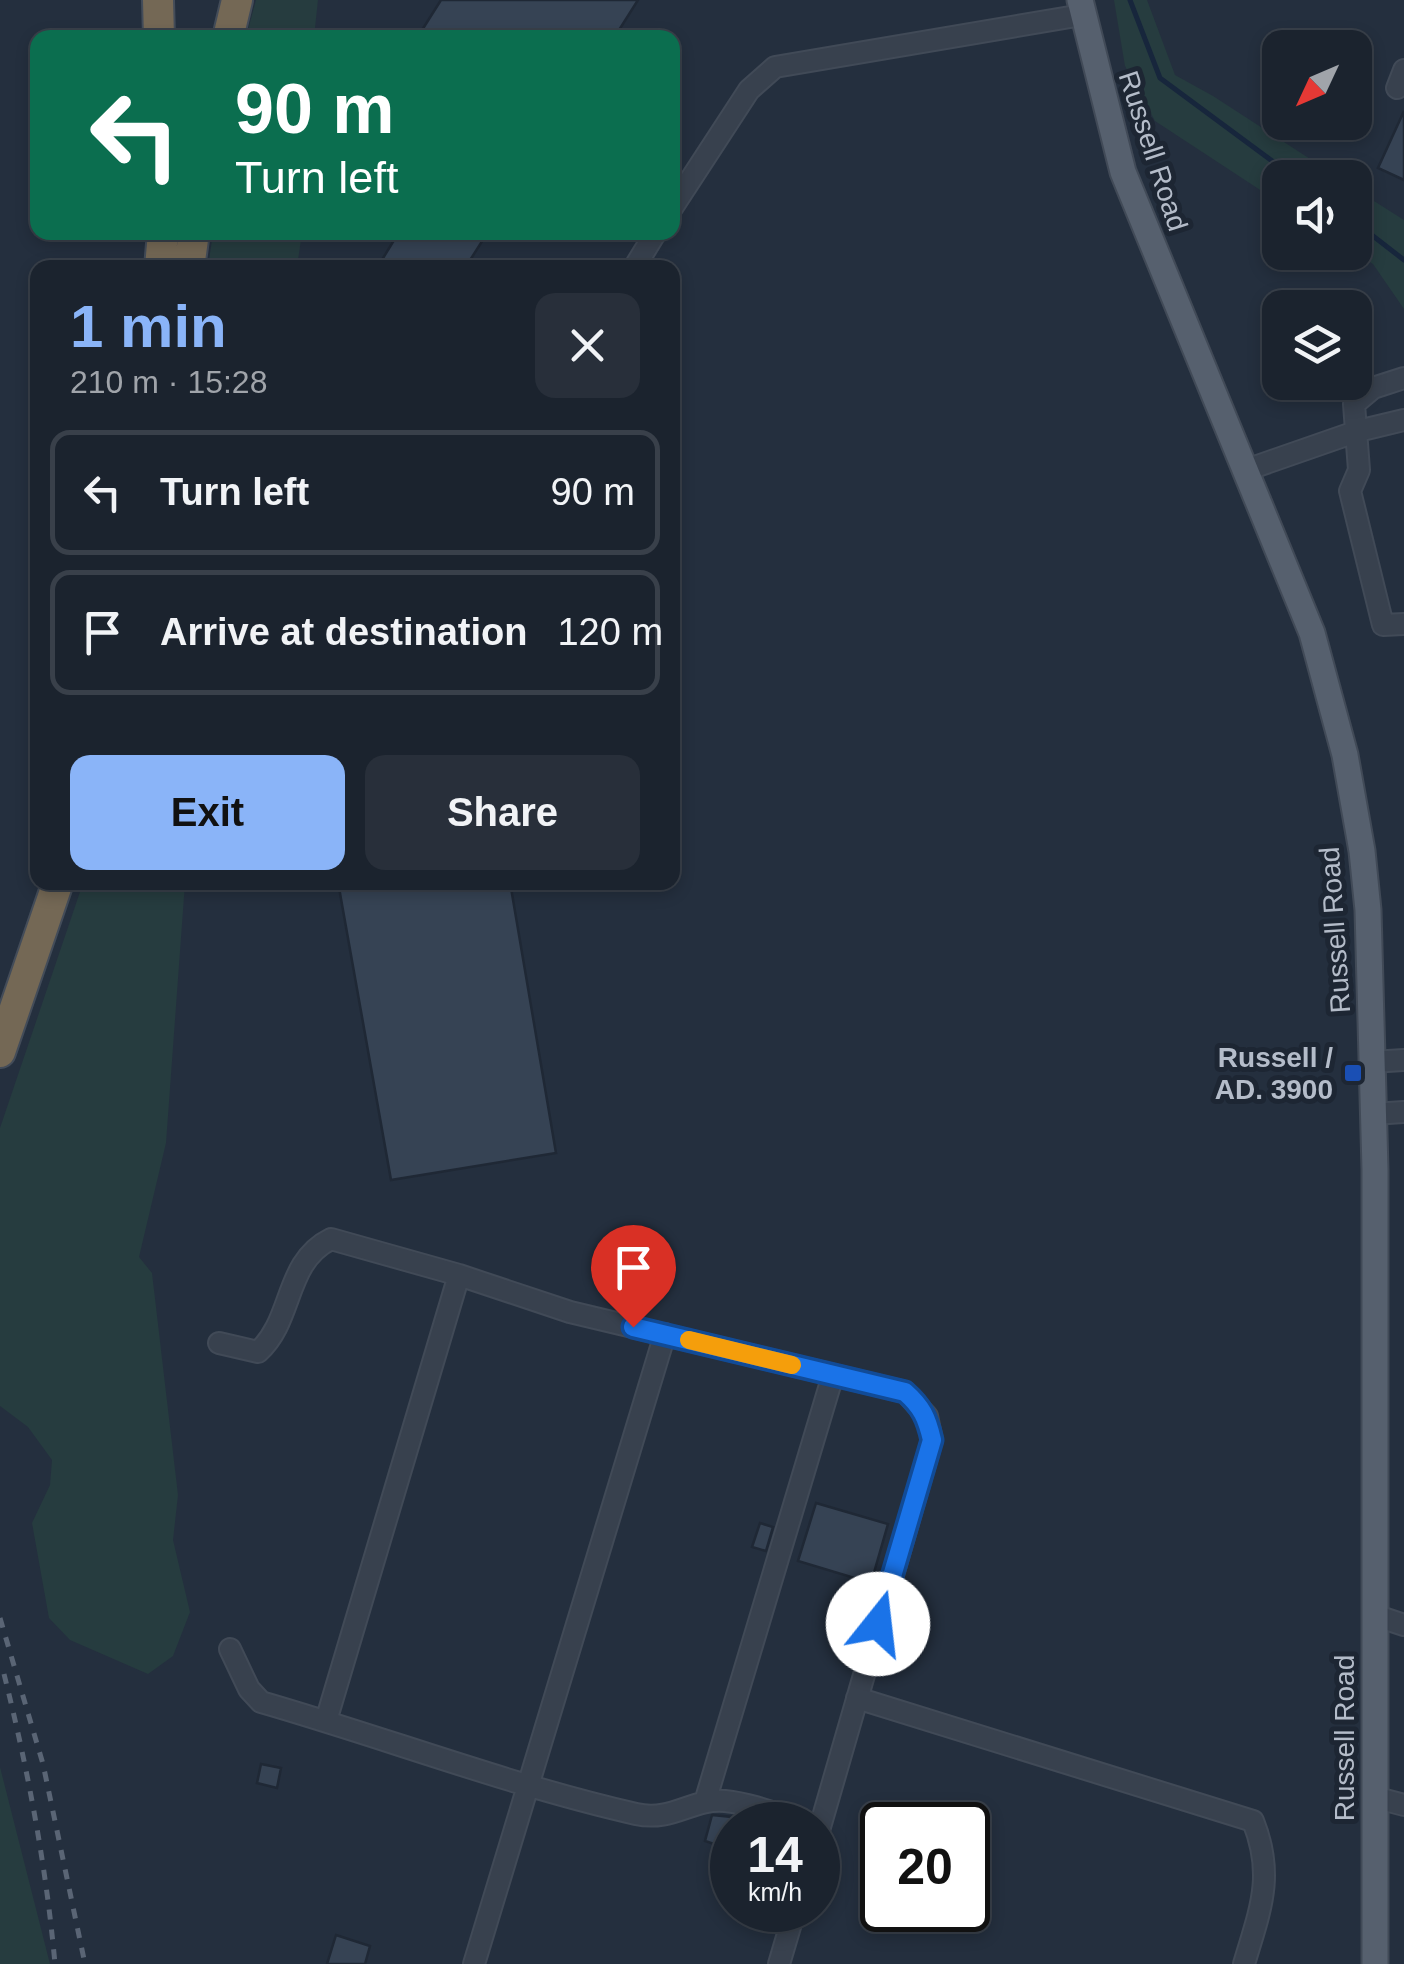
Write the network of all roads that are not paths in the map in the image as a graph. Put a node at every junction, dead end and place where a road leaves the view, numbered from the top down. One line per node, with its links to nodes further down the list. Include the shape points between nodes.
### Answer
1 (158, 0): 4 (highway)
2 (237, 0): 5 (highway)
3 (1081, 7): 6 (lane, via 774,67 749,90); 10 (main road, Russell Road, via 1123,172)
4 (159, 30)
5 (230, 30)
6 (680, 196)
7 (1404, 378): 9 (lane, via 1373,388 1354,404)
8 (1404, 420): 9 (lane)
9 (1358, 432): 10 (lane); 11 (lane, via 1359,470 1350,491 1384,625)
10 (1246, 470): 15 (main road, Russell Road, via 1312,632 1344,755 1368,910)
11 (1404, 624)
12 (55, 890): 13 (highway)
13 (0, 1052)
14 (1404, 1060): 15 (lane)
15 (1372, 1062): 17 (main road, Russell Road)
16 (1404, 1112): 17 (lane)
17 (1373, 1114): 22 (main road, Russell Road)
18 (459, 1275): 19 (lane, via 570,1312); 20 (lane, via 331,1239 298,1268 273,1338 258,1352); 26 (lane)
19 (665, 1334): 21 (lane); 27 (lane)
20 (219, 1343)
21 (833, 1375): 25 (lane, via 905,1392 927,1416 932,1440); 29 (lane)
22 (1374, 1615): 23 (lane); 28 (main road, Russell Road)
23 (1404, 1625)
24 (230, 1649): 26 (lane, via 261,1702)
25 (857, 1698): 31 (lane); 36 (lane, via 1253,1821 1264,1849 1266,1892)
26 (326, 1721): 27 (lane)
27 (527, 1782): 29 (lane, via 651,1816); 34 (lane)
28 (1374, 1797): 32 (lane); 37 (main road, Russell Road)
29 (705, 1802): 30 (lane)
30 (728, 1802)
31 (826, 1802)
32 (1404, 1805)
33 (788, 1932): 35 (lane)
34 (474, 1964)
35 (779, 1964)
36 (1244, 1964)
37 (1375, 1964)

